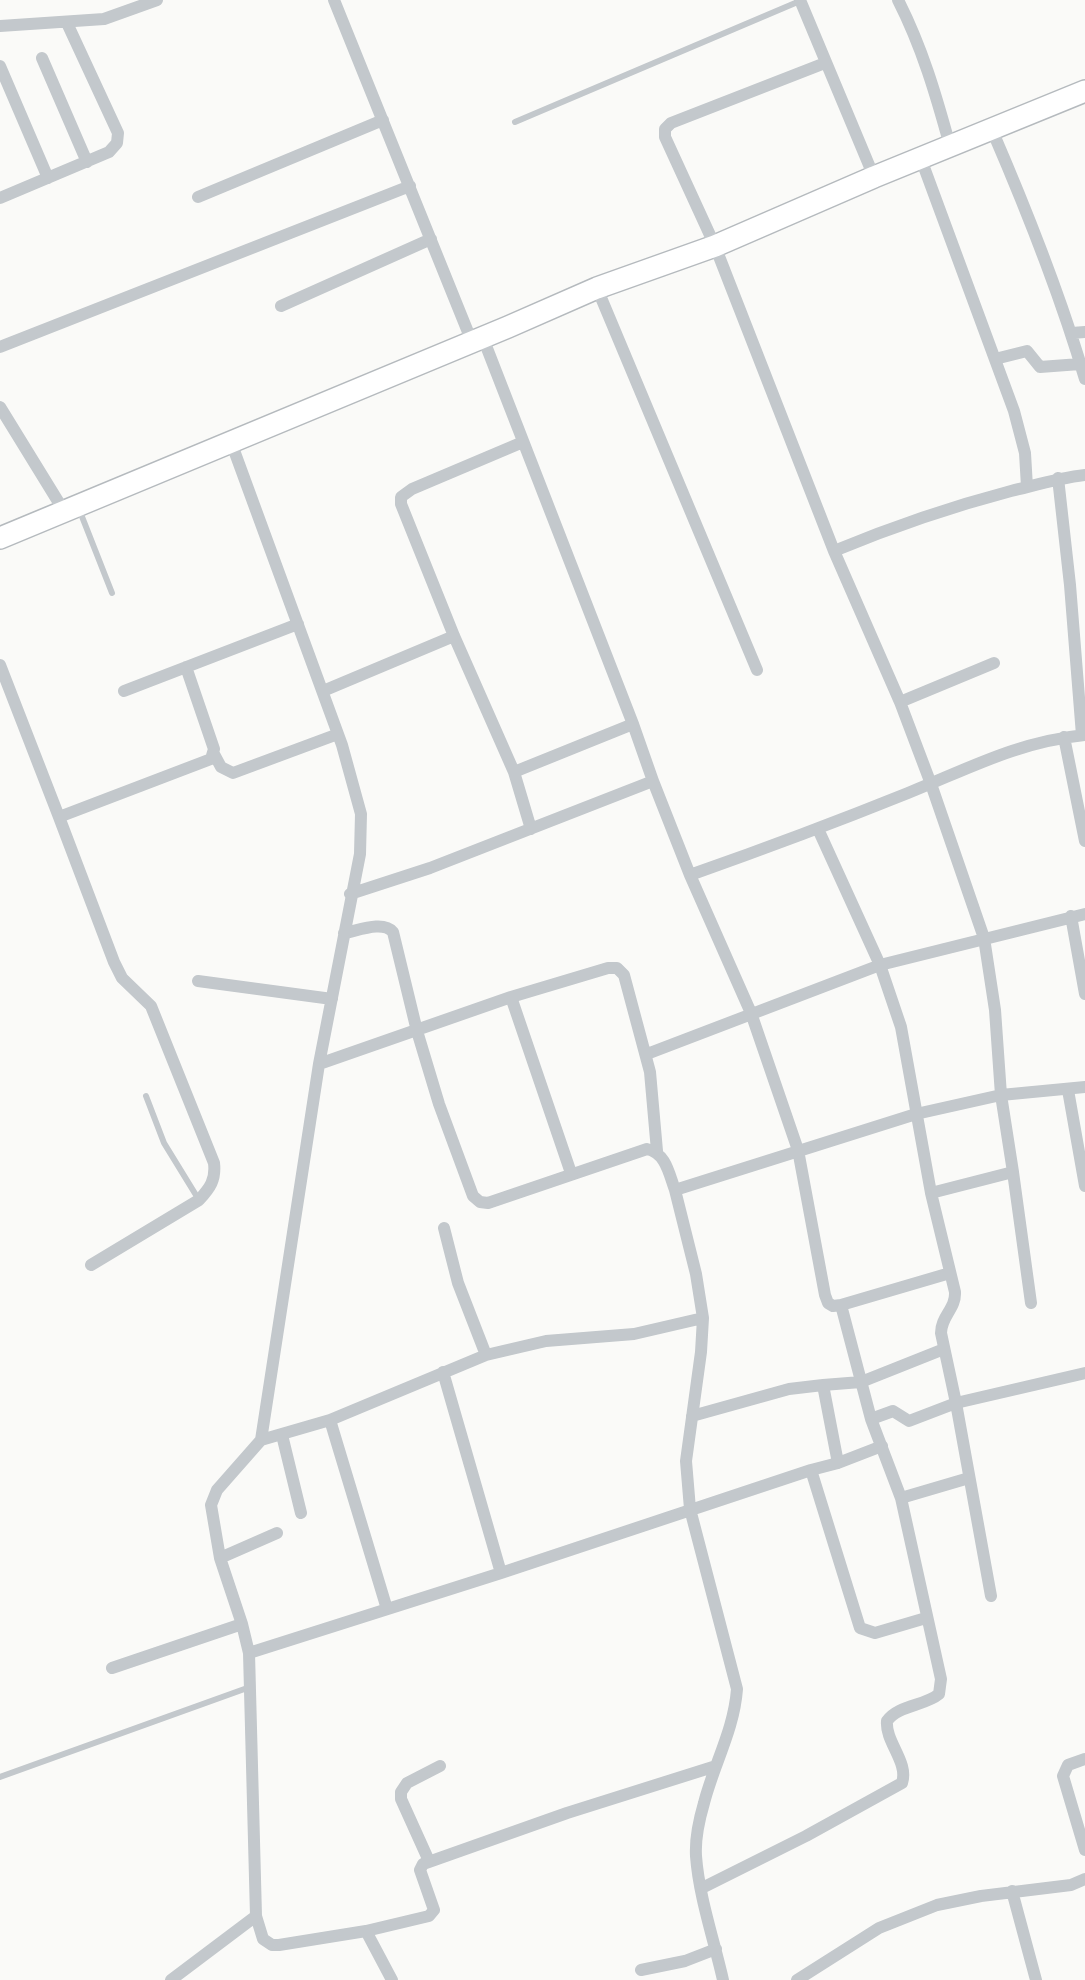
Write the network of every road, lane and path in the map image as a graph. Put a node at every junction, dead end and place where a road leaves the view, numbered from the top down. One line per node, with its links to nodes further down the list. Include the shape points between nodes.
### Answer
1 (157, 0): 5 (street, via 104,19)
2 (334, 0): 11 (street)
3 (800, 0): 8 (street); 12 (lane)
4 (898, 0): 14 (street, via 925,60)
5 (67, 23): 6 (street); 16 (street, via 118,133 117,143 109,152)
6 (0, 26)
7 (42, 58): 16 (street)
8 (825, 63): 17 (street); 23 (street, via 671,123 665,129 665,137)
9 (0, 66): 18 (street)
10 (1085, 91): 13 (main road)
11 (383, 120): 19 (street); 20 (street)
12 (514, 122)
13 (992, 130): 14 (main road); 27 (street)
14 (950, 146): 15 (main road)
15 (921, 159): 17 (main road); 30 (street)
16 (86, 162): 18 (street)
17 (874, 177): 23 (main road)
18 (48, 178): 21 (street)
19 (410, 186): 22 (street); 29 (street)
20 (198, 197)
21 (0, 198)
22 (431, 239): 25 (street); 28 (street)
23 (715, 246): 24 (main road); 41 (street)
24 (597, 288): 28 (main road); 49 (street)
25 (281, 306)
26 (1085, 332): 27 (street)
27 (1072, 333): 31 (street)
28 (478, 340): 34 (main road); 35 (street)
29 (0, 347)
30 (995, 359): 31 (street, via 1026,351 1040,367); 38 (street, via 1025,453)
31 (1080, 364): 32 (street)
32 (1085, 379)
33 (0, 407): 39 (street)
34 (231, 442): 39 (main road); 43 (street)
35 (523, 442): 44 (street, via 412,489 401,497); 53 (street)
36 (1085, 475): 37 (street)
37 (1058, 478): 38 (street); 46 (street)
38 (1027, 487): 41 (street, via 906,522)
39 (70, 509): 40 (main road); 42 (lane)
40 (0, 538)
41 (834, 550): 52 (street)
42 (112, 593)
43 (298, 624): 48 (street); 51 (street)
44 (454, 636): 51 (street); 58 (street)
45 (994, 663): 52 (street)
46 (1080, 664): 55 (street)
47 (0, 665): 61 (street)
48 (186, 667): 50 (street); 57 (street)
49 (757, 670)
50 (124, 691)
51 (323, 691): 54 (street)
52 (900, 702): 60 (street)
53 (633, 724): 58 (street); 59 (street)
54 (338, 734): 57 (street, via 233,773 221,767); 66 (street, via 360,814 360,854)
55 (1084, 735): 56 (street)
56 (1064, 737): 60 (street, via 988,758); 64 (street)
57 (214, 754): 61 (street, via 206,762)
58 (514, 772): 63 (street)
59 (653, 781): 63 (street); 65 (street)
60 (931, 784): 62 (street); 70 (street)
61 (59, 818): 92 (street, via 114,962 122,978 151,1006 214,1164 216,1175 211,1187)
62 (818, 829): 65 (street); 71 (street)
63 (531, 830): 66 (street)
64 (1085, 841)
65 (690, 875): 76 (street)
66 (350, 894): 69 (street)
67 (1085, 914): 68 (street)
68 (1071, 916): 70 (street); 73 (street)
69 (344, 933): 75 (street); 77 (street, via 380,926 393,932)
70 (984, 938): 71 (street); 83 (street, via 995,1010)
71 (880, 965): 76 (street); 84 (street, via 910,1064)
72 (198, 981): 75 (street)
73 (1085, 994)
74 (511, 997): 77 (street); 78 (street, via 608,968 618,968 624,975); 88 (street)
75 (332, 998): 79 (street)
76 (751, 1013): 78 (street); 85 (street)
77 (417, 1031): 79 (street); 88 (street, via 439,1104 473,1196 488,1203)
78 (647, 1054): 86 (street)
79 (319, 1064): 110 (street)
80 (1085, 1087): 81 (street)
81 (1068, 1090): 83 (street); 89 (street)
82 (146, 1096): 92 (lane, via 171,1156)
83 (1001, 1096): 84 (street); 87 (street)
84 (916, 1114): 85 (street); 91 (street)
85 (798, 1150): 90 (street); 97 (street, via 825,1295 828,1303)
86 (657, 1151): 88 (street, via 647,1149); 90 (street)
87 (1013, 1172): 91 (street); 96 (street)
88 (570, 1173)
89 (1085, 1186)
90 (676, 1190): 98 (street)
91 (931, 1193): 95 (street)
92 (199, 1200): 94 (street)
93 (444, 1228): 100 (street, via 458,1283)
94 (91, 1265)
95 (950, 1273): 97 (street); 99 (street, via 955,1301 941,1325)
96 (1031, 1303)
97 (841, 1305): 103 (street)
98 (703, 1318): 100 (street, via 634,1334 546,1341); 106 (street, via 702,1352)
99 (944, 1349): 103 (street); 105 (street)
100 (486, 1355): 101 (street)
101 (443, 1372): 108 (street); 120 (street)
102 (1085, 1373): 105 (street)
103 (861, 1382): 104 (street); 107 (street)
104 (823, 1386): 106 (street, via 789,1389); 112 (street)
105 (956, 1403): 107 (street, via 908,1421 893,1411); 114 (street)
106 (692, 1416): 116 (street, via 686,1461)
107 (871, 1419): 111 (street)
108 (330, 1420): 109 (street); 122 (street)
109 (282, 1435): 110 (street); 117 (street)
110 (261, 1440): 119 (street, via 212,1498)
111 (882, 1446): 112 (street); 115 (street)
112 (838, 1463): 113 (street)
113 (811, 1470): 116 (street); 123 (street, via 860,1628 875,1633)
114 (968, 1478): 115 (street); 121 (street)
115 (901, 1498): 123 (street)
116 (690, 1510): 120 (street); 130 (street, via 737,1689 731,1730)
117 (301, 1513)
118 (278, 1533): 119 (street)
119 (220, 1558): 124 (street)
120 (501, 1573): 122 (street)
121 (991, 1596)
122 (387, 1609): 125 (street)
123 (926, 1618): 135 (street, via 941,1688 933,1699 896,1713 887,1721 904,1771 902,1783)
124 (242, 1624): 125 (street); 126 (street)
125 (249, 1653): 127 (street)
126 (112, 1668)
127 (252, 1687): 131 (lane); 137 (street)
128 (1085, 1759): 132 (street, via 1068,1766 1063,1776)
129 (440, 1766): 133 (street, via 407,1783 401,1792)
130 (716, 1766): 133 (street, via 567,1813); 135 (street, via 696,1842)
131 (0, 1777)
132 (1085, 1850)
133 (428, 1862): 138 (street, via 420,1870 433,1906 432,1913)
134 (1085, 1879): 136 (street, via 1070,1885)
135 (702, 1888): 139 (street)
136 (1012, 1891): 144 (street, via 937,1906 902,1918 879,1928); 145 (street)
137 (256, 1916): 138 (street, via 263,1939 272,1945); 141 (street)
138 (366, 1931): 142 (street)
139 (716, 1949): 140 (street, via 685,1961); 143 (street)
140 (641, 1970)
141 (171, 1980)
142 (392, 1980)
143 (723, 1980)
144 (797, 1980)
145 (1036, 1980)

